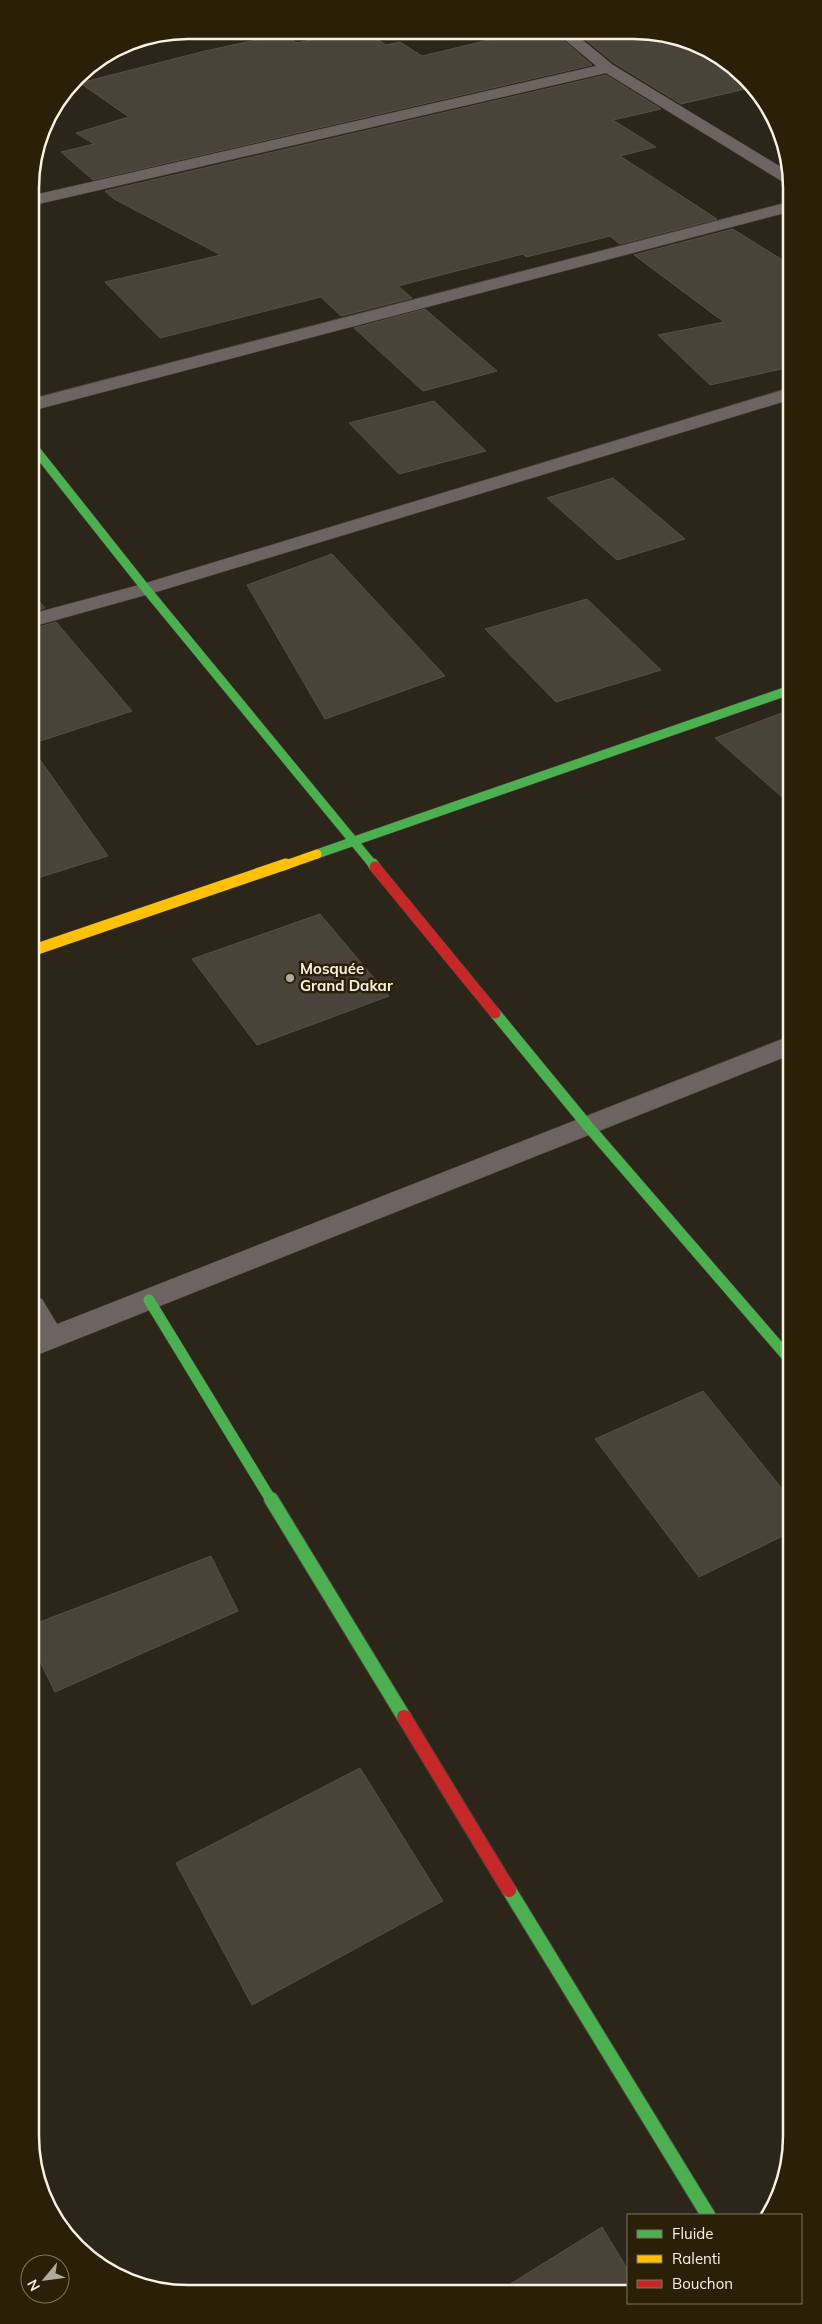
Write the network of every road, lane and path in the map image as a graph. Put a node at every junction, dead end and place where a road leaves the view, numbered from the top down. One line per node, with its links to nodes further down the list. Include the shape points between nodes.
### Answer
1 (572, 39): 2 (street)
2 (608, 68): 3 (street); 4 (street)
3 (783, 175)
4 (39, 200)
5 (783, 209): 7 (street)
6 (783, 396): 9 (street)
7 (39, 402)
8 (39, 454): 9 (street)
9 (146, 588): 10 (street); 12 (street)
10 (39, 619)
11 (783, 692): 12 (street)
12 (354, 842): 13 (street); 15 (street)
13 (39, 948)
14 (783, 1048): 15 (street)
15 (587, 1125): 16 (street); 18 (street)
16 (149, 1300): 17 (street); 19 (street)
17 (41, 1342)
18 (783, 1352)
19 (707, 2214)

